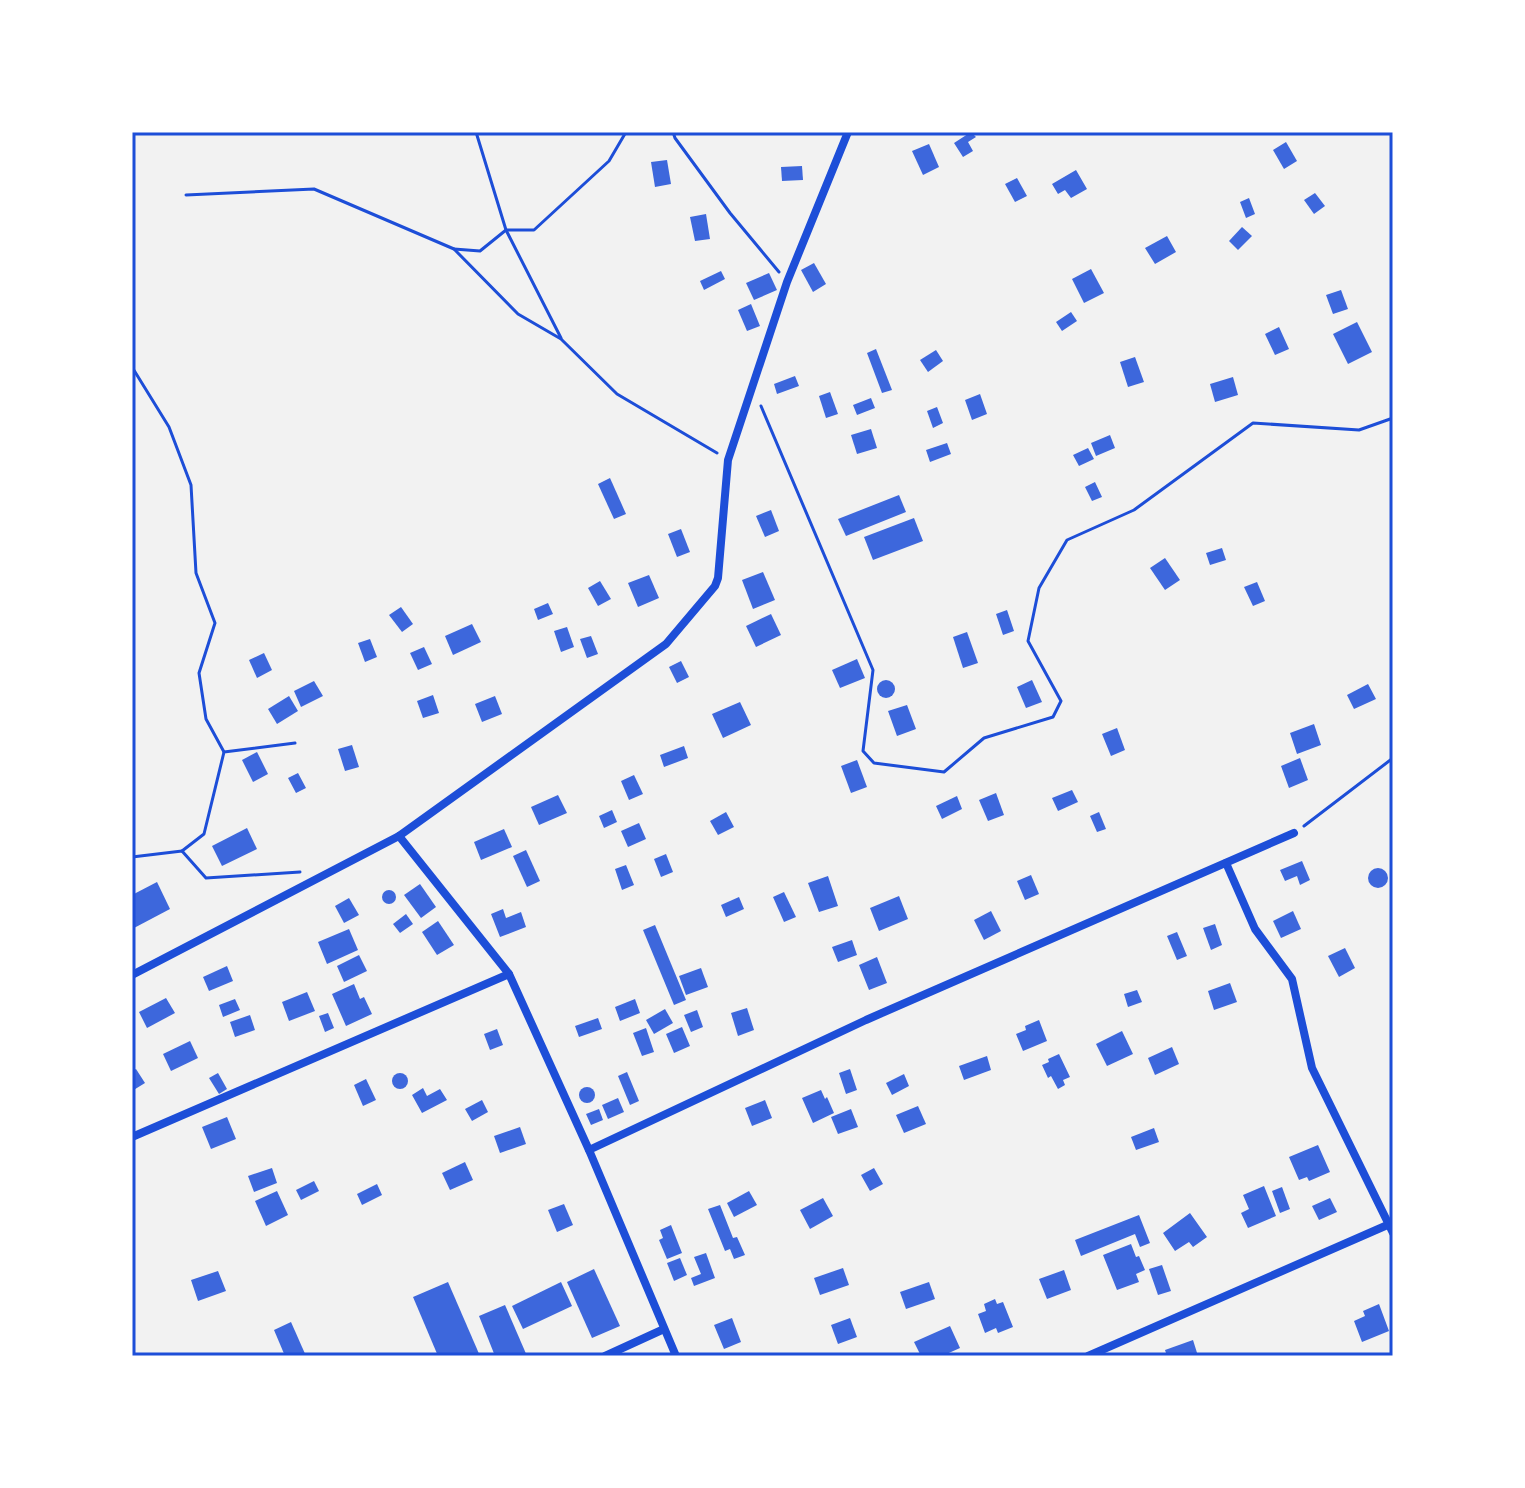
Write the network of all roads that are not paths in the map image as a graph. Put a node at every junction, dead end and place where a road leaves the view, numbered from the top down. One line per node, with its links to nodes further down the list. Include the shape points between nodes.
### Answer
1 (848, 132): 3 (street, via 787,282 728,460 715,586 666,644)
2 (1294, 833): 4 (street)
3 (399, 836): 5 (street); 6 (street)
4 (1226, 863): 8 (street, via 866,1020); 9 (street, via 1255,929 1292,979 1312,1068)
5 (509, 974): 7 (street); 8 (street)
6 (132, 975)
7 (132, 1137)
8 (589, 1150): 10 (street)
9 (1392, 1226): 13 (street)
10 (664, 1329): 11 (street); 12 (street)
11 (605, 1356)
12 (676, 1356)
13 (1088, 1356)

